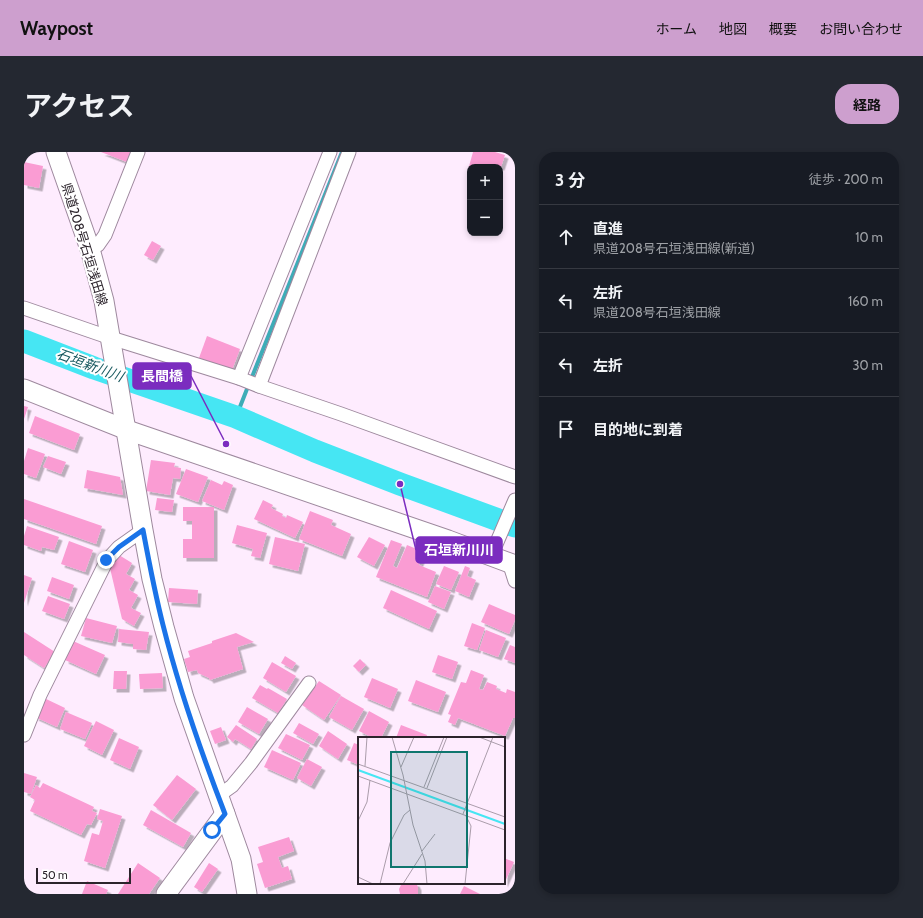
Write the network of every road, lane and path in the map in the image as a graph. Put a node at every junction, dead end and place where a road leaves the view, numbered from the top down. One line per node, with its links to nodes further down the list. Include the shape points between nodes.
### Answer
1 (56, 152): 5 (main road, 県道208号石垣浅田線)
2 (138, 152): 5 (street, via 105,235 98,245)
3 (330, 152): 8 (street)
4 (349, 152): 9 (street)
5 (90, 249): 7 (main road, 県道208号石垣浅田線)
6 (24, 308): 7 (street)
7 (111, 338): 8 (street); 11 (main road, 県道208号石垣浅田線)
8 (239, 378): 9 (street)
9 (259, 386): 12 (street)
10 (24, 389): 11 (main road)
11 (127, 430): 14 (main road, 県道208号石垣浅田線); 15 (main road)
12 (515, 477)
13 (515, 500): 15 (street, via 499,538)
14 (143, 530): 18 (street, via 106,560 40,695); 19 (main road, 県道208号石垣浅田線, via 152,579 184,698)
15 (505, 561): 16 (street)
16 (515, 581)
17 (310, 683): 19 (street, via 232,786)
18 (24, 735)
19 (218, 796): 20 (main road, 県道208号石垣浅田線)
20 (225, 814): 21 (main road); 22 (main road, 県道208号石垣浅田線, via 240,859)
21 (166, 894)
22 (247, 894)

